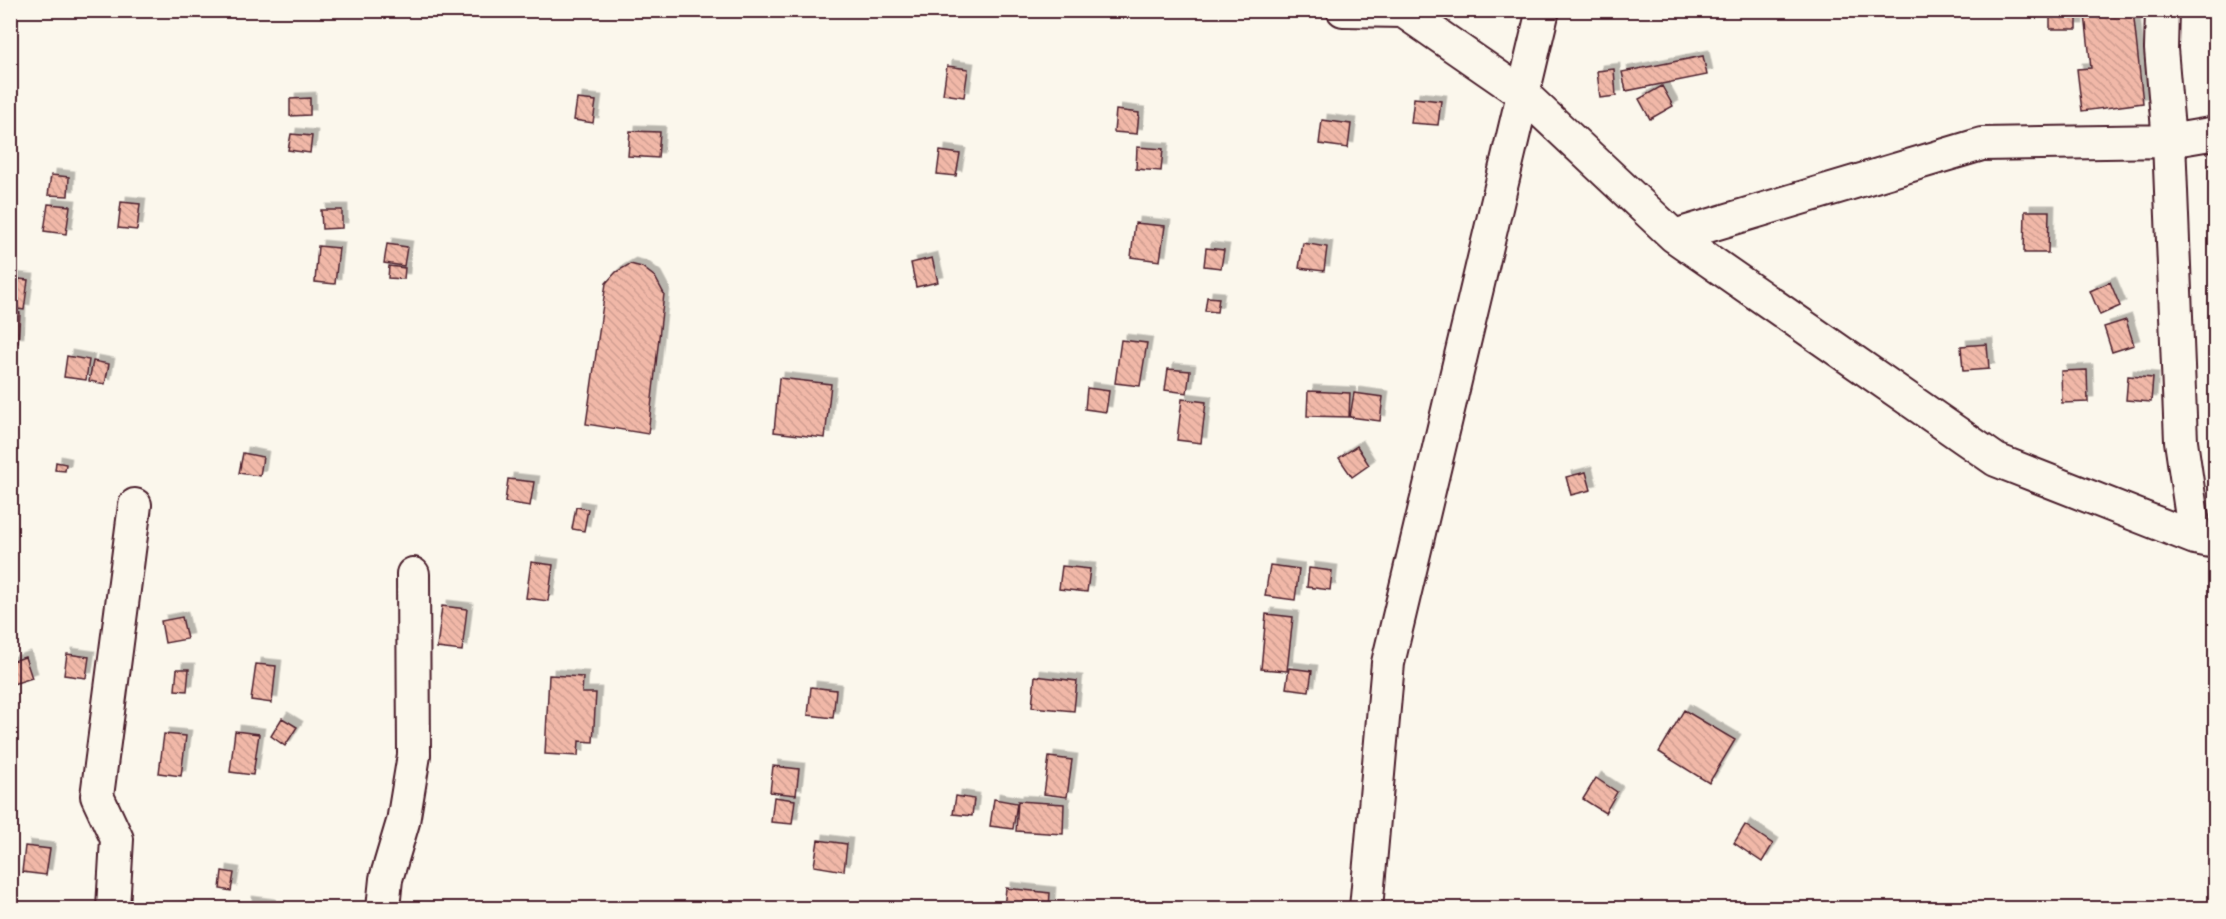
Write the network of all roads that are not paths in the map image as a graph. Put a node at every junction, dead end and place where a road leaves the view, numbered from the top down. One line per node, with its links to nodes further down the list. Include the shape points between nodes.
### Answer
1 (1343, 10): 4 (street, via 1403,11)
2 (1543, 10): 4 (street)
3 (2162, 10): 6 (street, via 2161,49)
4 (1523, 94): 7 (street); 13 (street, via 1388,663)
5 (2216, 133): 6 (street)
6 (2169, 141): 7 (street, via 1982,144); 9 (street, via 2181,441)
7 (1674, 236): 9 (street, via 1996,460)
8 (135, 506): 11 (street, via 97,796 117,839)
9 (2205, 540)
10 (413, 574): 12 (street, via 414,755)
11 (113, 909)
12 (383, 909)
13 (1366, 909)

